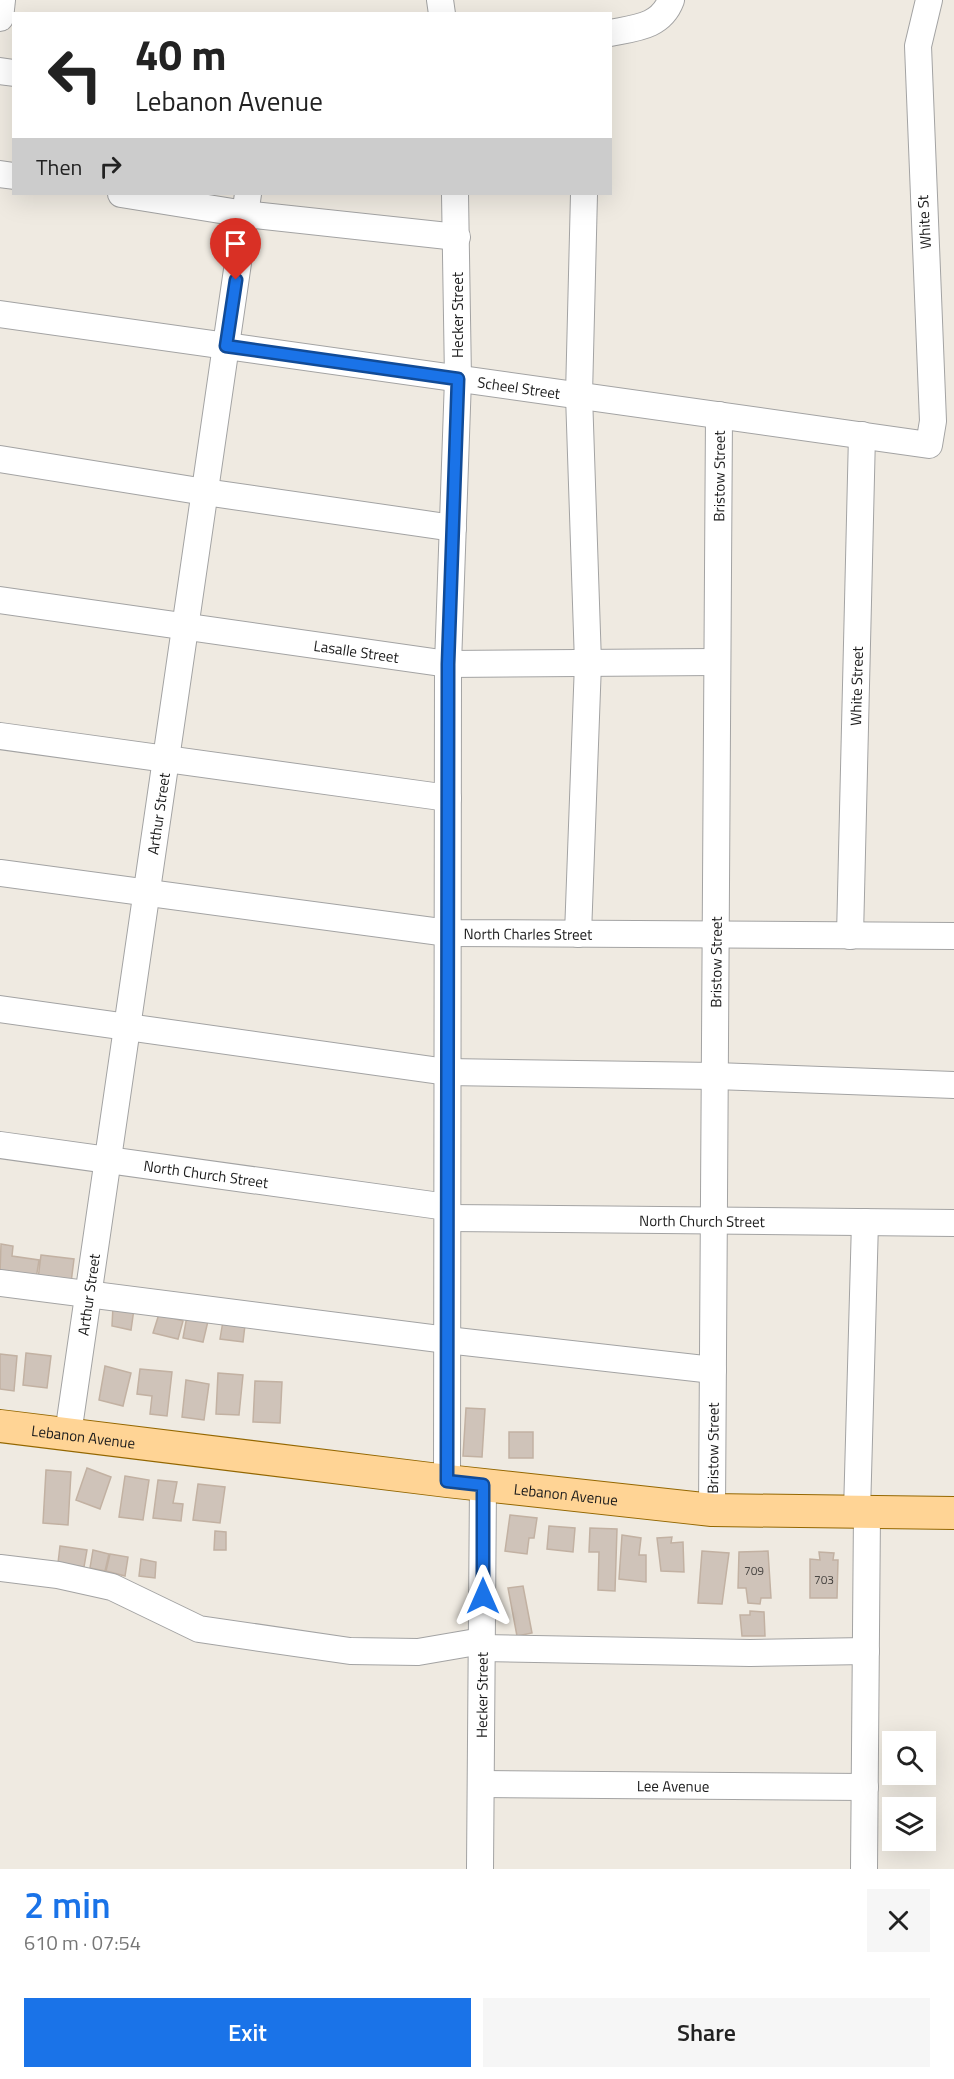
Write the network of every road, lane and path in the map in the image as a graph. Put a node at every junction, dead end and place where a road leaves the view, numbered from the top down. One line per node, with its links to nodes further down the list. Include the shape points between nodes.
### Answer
1 (2, 0): 4 (street)
2 (671, 0): 5 (street, via 667,9 646,27)
3 (929, 0): 17 (street, White St, via 918,46 933,421)
4 (0, 18)
5 (612, 33)
6 (134, 195): 9 (street)
7 (455, 195): 10 (street, Hecker Street)
8 (584, 195): 14 (street)
9 (246, 204): 10 (street); 12 (street, Arthur Street)
10 (457, 237): 13 (street, Hecker Street)
11 (0, 314): 12 (street, Scheel Street)
12 (226, 346): 13 (street, Scheel Street); 19 (street, Arthur Street)
13 (458, 379): 14 (street, Scheel Street); 20 (street, Hecker Street)
14 (579, 395): 15 (street, Scheel Street); 24 (street)
15 (719, 415): 16 (street, Scheel Street); 23 (street, Bristow Street)
16 (862, 435): 17 (street, Scheel Street); 34 (street, White Street)
17 (929, 445)
18 (0, 459): 19 (street)
19 (205, 492): 20 (street); 22 (street, Arthur Street)
20 (453, 528): 25 (street, Hecker Street)
21 (0, 600): 22 (street, Lasalle Street)
22 (185, 627): 25 (street, Lasalle Street); 27 (street, Arthur Street)
23 (716, 662): 24 (street, Lasalle Street); 33 (street, Bristow Street)
24 (588, 663): 25 (street, Lasalle Street); 32 (street)
25 (448, 664): 28 (street, Hecker Street)
26 (0, 736): 27 (street)
27 (166, 759): 28 (street); 30 (street, Arthur Street)
28 (448, 798): 31 (street, Hecker Street)
29 (0, 873): 30 (street, North Charles Street)
30 (147, 892): 31 (street, North Charles Street); 37 (street, Arthur Street)
31 (448, 933): 32 (street, North Charles Street); 38 (street, Hecker Street)
32 (578, 934): 33 (street, North Charles Street)
33 (716, 935): 34 (street, North Charles Street); 39 (street, Bristow Street)
34 (850, 936): 35 (street, North Charles Street)
35 (954, 936)
36 (0, 1010): 37 (street)
37 (128, 1027): 38 (street); 42 (street, Arthur Street)
38 (447, 1072): 39 (street); 43 (street, Hecker Street)
39 (715, 1077): 40 (street); 44 (street, Bristow Street)
40 (954, 1085)
41 (0, 1145): 42 (street, North Church Street)
42 (108, 1160): 43 (street, North Church Street); 48 (street, Arthur Street)
43 (448, 1213): 44 (street, North Church Street); 49 (street, Hecker Street)
44 (714, 1222): 45 (street, North Church Street); 50 (street, Bristow Street)
45 (865, 1222): 46 (street, North Church Street); 56 (street)
46 (954, 1223)
47 (0, 1283): 48 (street)
48 (88, 1296): 49 (street); 52 (street, Arthur Street)
49 (447, 1340): 50 (street); 53 (street, Hecker Street)
50 (713, 1370): 55 (street, Bristow Street)
51 (0, 1426): 52 (main road, Lebanon Avenue)
52 (68, 1434): 53 (main road, Lebanon Avenue)
53 (447, 1481): 54 (main road, Lebanon Avenue)
54 (483, 1485): 55 (main road, Lebanon Avenue); 59 (street, Hecker Street)
55 (712, 1510): 56 (main road, Lebanon Avenue)
56 (862, 1512): 57 (main road, Lebanon Avenue); 60 (street)
57 (954, 1513)
58 (0, 1568): 59 (street, via 112,1587 199,1629 350,1651 417,1652)
59 (482, 1645): 60 (street, via 750,1653); 61 (street, Hecker Street)
60 (866, 1651): 62 (street)
61 (481, 1784): 62 (street, Lee Avenue); 63 (street, Hecker Street)
62 (865, 1787): 64 (street)
63 (480, 1869)
64 (864, 1869)

